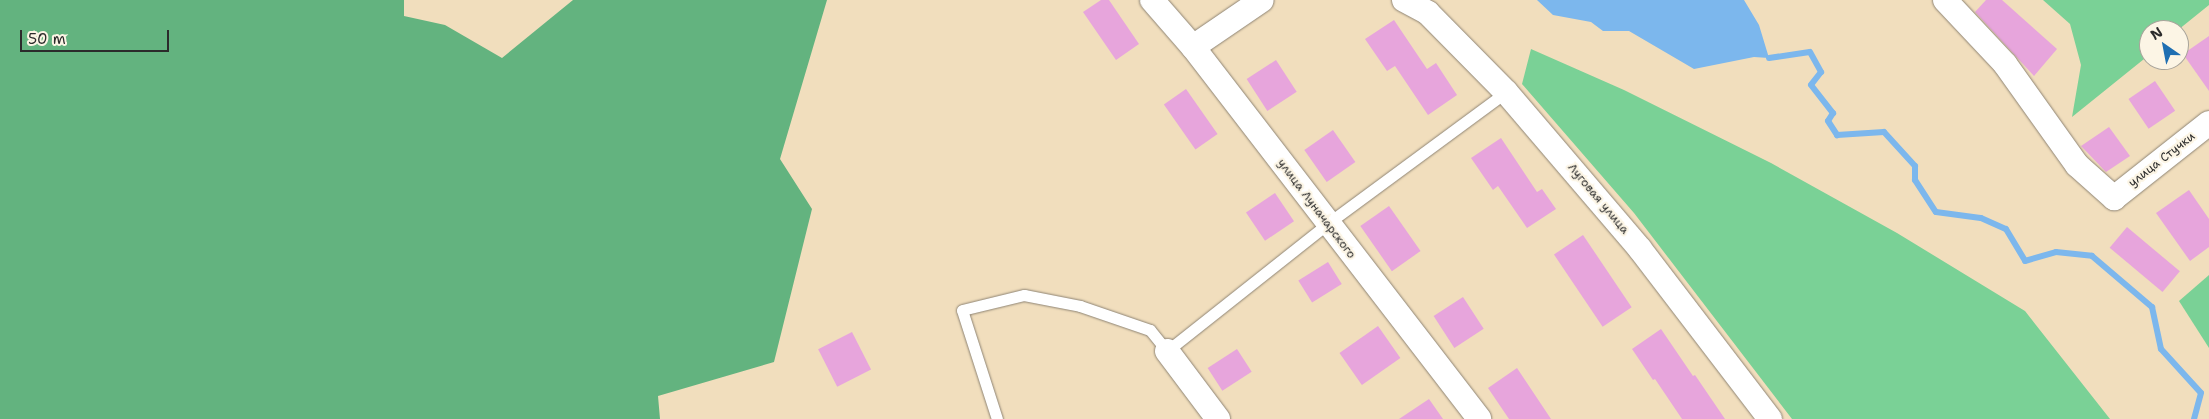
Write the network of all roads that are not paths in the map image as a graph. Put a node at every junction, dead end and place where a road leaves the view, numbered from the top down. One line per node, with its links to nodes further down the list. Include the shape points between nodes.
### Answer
1 (1152, 0): 5 (street, улица Луначарского)
2 (1262, 0): 5 (street)
3 (1404, 0): 6 (street, Луговая улица, via 1428,13)
4 (1945, 0): 7 (street, улица Стучки, via 2005,64 2077,165 2114,198)
5 (1193, 48): 8 (street, улица Луначарского)
6 (1506, 92): 8 (lane); 13 (street, Луговая улица, via 1640,249)
7 (2209, 123)
8 (1327, 224): 9 (lane); 12 (street, улица Луначарского)
9 (1167, 351): 10 (lane, via 1150,330 1080,306 1024,295 962,310); 11 (street)
10 (997, 419)
11 (1218, 419)
12 (1479, 419)
13 (1770, 419)

